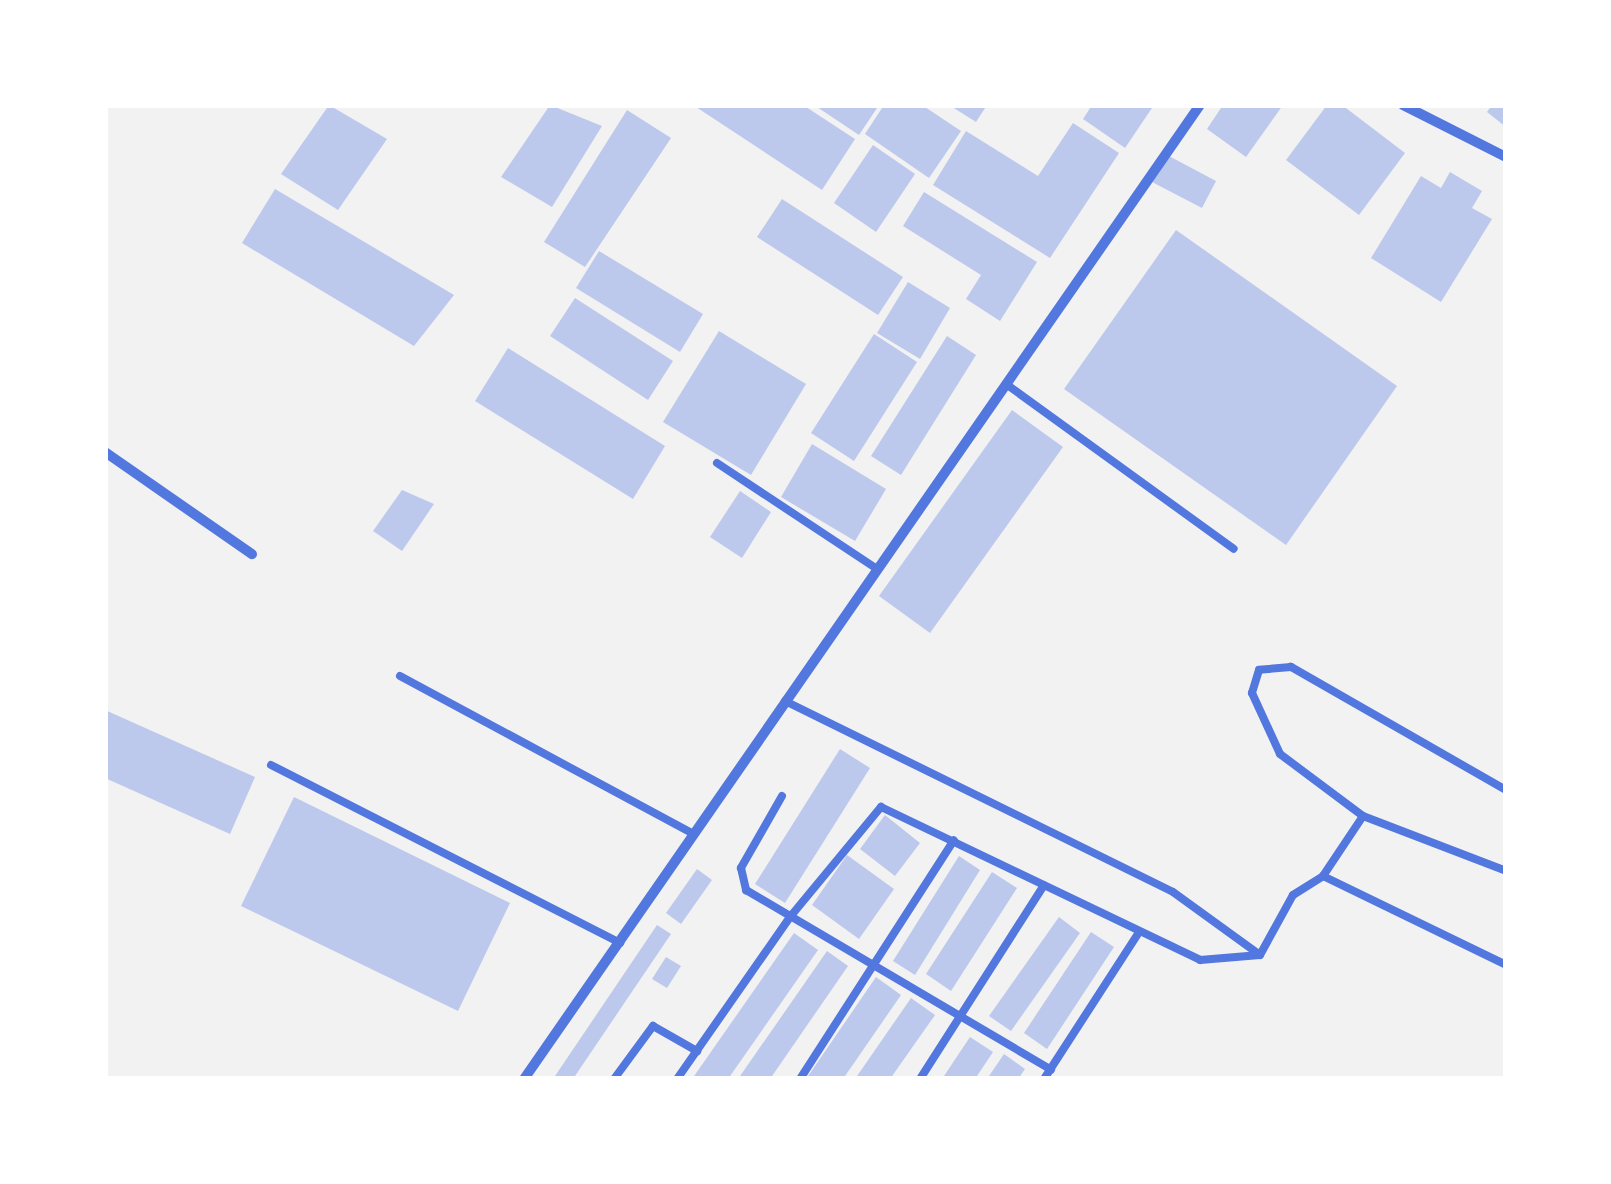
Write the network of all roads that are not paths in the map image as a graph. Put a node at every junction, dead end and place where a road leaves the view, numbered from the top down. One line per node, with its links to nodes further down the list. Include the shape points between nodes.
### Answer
1 (1200, 105): 4 (street)
2 (1403, 105): 3 (street)
3 (1506, 157)
4 (1006, 384): 7 (lane); 9 (street)
5 (105, 452): 8 (street)
6 (717, 463): 9 (lane)
7 (1234, 549)
8 (252, 554)
9 (876, 569): 11 (street)
10 (400, 676): 16 (lane)
11 (785, 701): 16 (street); 24 (lane, via 1173,892)
12 (270, 765): 23 (lane)
13 (1506, 790): 15 (lane, via 1290,667 1259,670 1252,692 1280,754)
14 (782, 796): 21 (lane, via 740,878)
15 (1362, 816): 18 (lane); 19 (lane)
16 (694, 834): 23 (street)
17 (954, 840): 20 (lane); 21 (lane, via 882,807); 26 (lane)
18 (1506, 871)
19 (1323, 876): 24 (lane, via 1293,896); 25 (lane)
20 (1044, 885): 22 (lane); 27 (lane)
21 (790, 917): 26 (lane); 28 (lane)
22 (1139, 932): 24 (lane, via 1200,960); 29 (lane)
23 (620, 943): 30 (street)
24 (1260, 954)
25 (1506, 965)
26 (872, 969): 27 (lane); 33 (lane)
27 (961, 1018): 29 (lane); 34 (lane)
28 (697, 1051): 31 (lane, via 652,1026); 32 (lane)
29 (1050, 1070): 35 (lane)
30 (524, 1079)
31 (614, 1079)
32 (677, 1079)
33 (800, 1079)
34 (920, 1079)
35 (1044, 1079)

